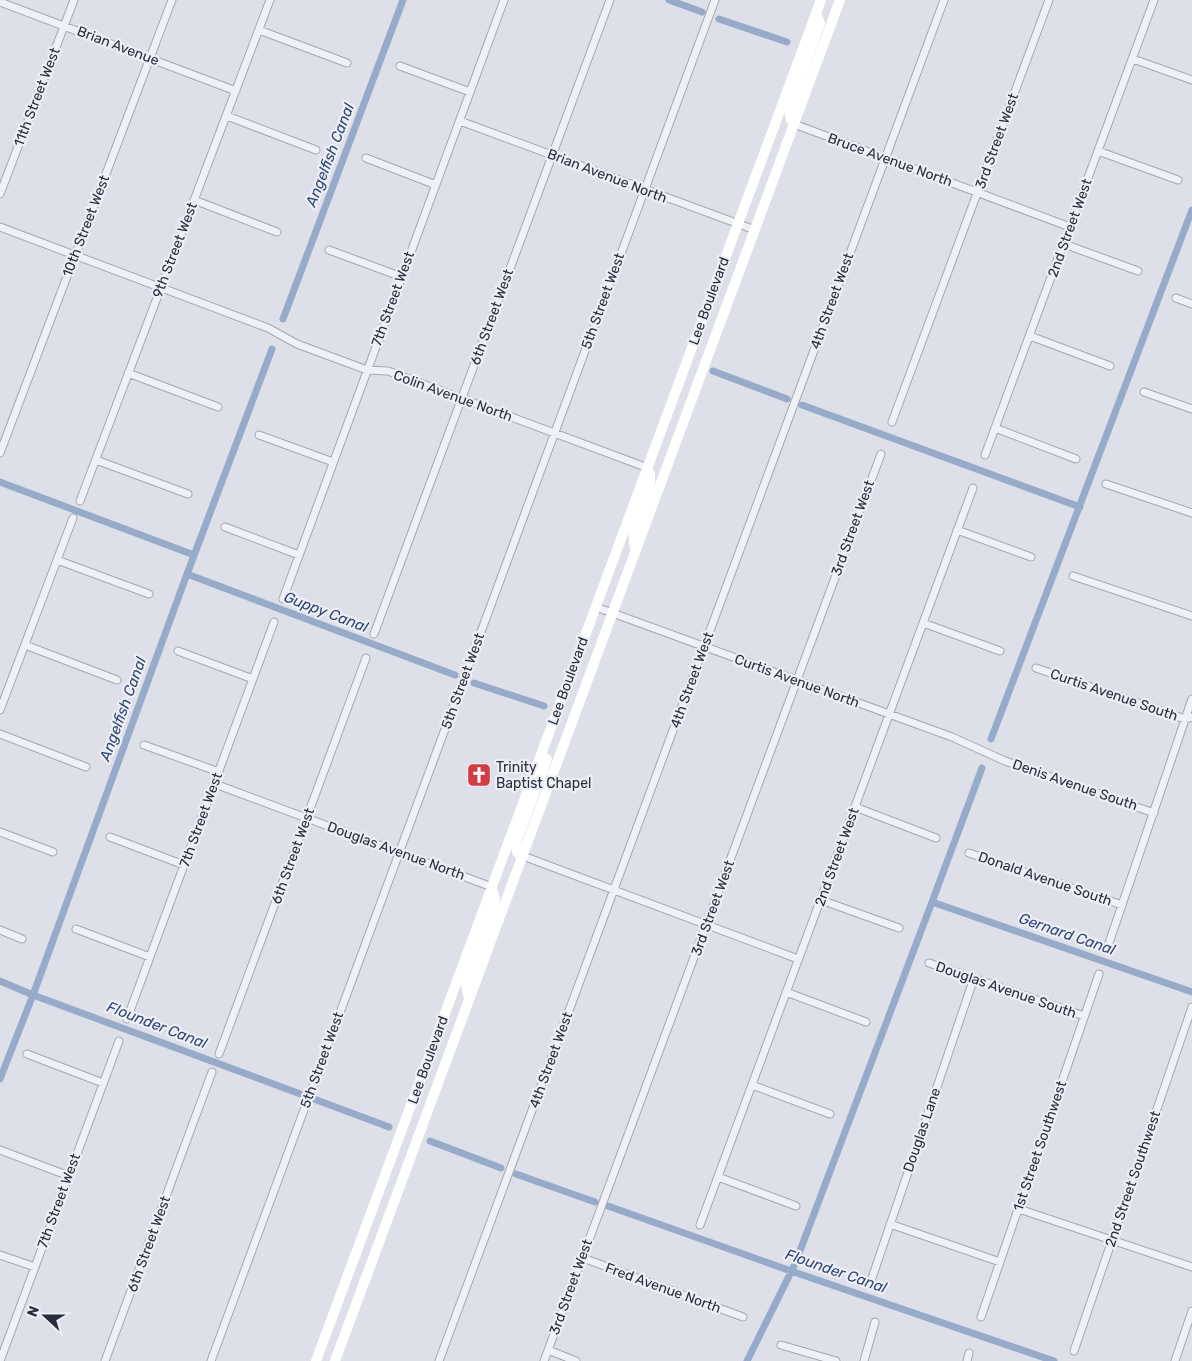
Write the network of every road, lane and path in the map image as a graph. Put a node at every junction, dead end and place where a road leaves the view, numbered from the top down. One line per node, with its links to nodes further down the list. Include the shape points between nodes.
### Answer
1 (74, 0): 14 (street, 11th Street West)
2 (172, 0): 16 (street, 10th Street West)
3 (270, 0): 15 (street, 9th Street West)
4 (504, 0): 22 (street, 7th Street West)
5 (610, 0): 28 (street, 6th Street West)
6 (715, 0): 33 (street, 5th Street West)
7 (821, 0): 13 (main road, Lee Boulevard)
8 (840, 0): 25 (main road, Lee Boulevard)
9 (944, 0): 30 (street, 4th Street West)
10 (1049, 0): 34 (street, 3rd Street West)
11 (1154, 0): 17 (street, 2nd Street West)
12 (0, 2): 14 (street, Brian Avenue)
13 (816, 14): 25 (main road, via 820,23 789,110); 37 (main road, Lee Boulevard)
14 (64, 26): 16 (street, Brian Avenue); 35 (street, 11th Street West)
15 (259, 30): 18 (street); 21 (street, 9th Street West)
16 (150, 59): 21 (street, Brian Avenue); 44 (street, 10th Street West)
17 (1133, 59): 20 (street); 27 (street, 2nd Street West)
18 (347, 63)
19 (400, 66): 22 (street)
20 (1192, 80)
21 (236, 91): 23 (street, 9th Street West)
22 (470, 92): 24 (street, 7th Street West)
23 (226, 116): 26 (street); 36 (street, 9th Street West)
24 (460, 121): 28 (street, Brian Avenue North); 32 (street, 7th Street West)
25 (794, 124): 30 (street, Bruce Avenue North); 40 (main road, Lee Boulevard)
26 (316, 150)
27 (1098, 151): 31 (street); 39 (street, 2nd Street West)
28 (552, 155): 33 (street, Brian Avenue North); 55 (street, 6th Street West)
29 (366, 158): 32 (street)
30 (885, 158): 34 (street, Bruce Avenue North); 91 (street, 4th Street West)
31 (1178, 180)
32 (436, 184): 46 (street, 7th Street West)
33 (645, 189): 37 (street, Brian Avenue North); 60 (street, 5th Street West)
34 (978, 192): 39 (street, Bruce Avenue North); 58 (street, 3rd Street West)
35 (0, 194)
36 (194, 200): 41 (street); 47 (street, 9th Street West)
37 (738, 224): 40 (street, Brian Avenue North); 68 (main road, Lee Boulevard)
38 (0, 227): 44 (street, Colin Avenue North)
39 (1070, 227): 42 (street, 2nd Street West)
40 (755, 230): 77 (main road, Lee Boulevard)
41 (277, 232)
42 (1064, 244): 45 (street); 50 (street, 2nd Street West)
43 (329, 250): 46 (street)
44 (75, 256): 47 (street, Colin Avenue North); 62 (street, 10th Street West)
45 (1138, 271)
46 (402, 277): 52 (street, 7th Street West)
47 (160, 288): 52 (street, Colin Avenue North, via 268,328 297,344); 53 (street, 9th Street West)
48 (1176, 298): 49 (street)
49 (1192, 304)
50 (1030, 336): 51 (street); 59 (street, 2nd Street West)
51 (1110, 366)
52 (367, 370): 55 (street, Colin Avenue North, via 388,371); 67 (street, 7th Street West)
53 (128, 373): 56 (street); 66 (street, 9th Street West)
54 (1144, 392): 57 (street)
55 (462, 399): 60 (street, Colin Avenue North); 89 (street, 6th Street West)
56 (218, 407)
57 (1192, 409)
58 (892, 422)
59 (995, 428): 64 (street, 2nd Street West); 65 (street)
60 (554, 433): 68 (street, Colin Avenue North); 117 (street, 5th Street West)
61 (259, 435): 67 (street)
62 (0, 453)
63 (881, 454): 98 (street, 3rd Street West)
64 (986, 455)
65 (1076, 459)
66 (96, 460): 71 (street); 72 (street, 9th Street West)
67 (333, 462): 78 (street, 7th Street West)
68 (648, 468): 77 (main road, via 650,483 633,531); 84 (main road, Lee Boulevard)
69 (1106, 484): 73 (street)
70 (973, 488): 76 (street, 2nd Street West)
71 (188, 494)
72 (80, 500)
73 (1192, 513)
74 (73, 518): 80 (street)
75 (225, 527): 78 (street)
76 (958, 530): 79 (street); 88 (street, 2nd Street West)
77 (635, 552): 85 (main road, Lee Boulevard)
78 (299, 555): 83 (street, 7th Street West)
79 (1031, 557)
80 (57, 560): 82 (street); 90 (street)
81 (1073, 576): 86 (street)
82 (149, 594)
83 (283, 599)
84 (596, 607): 85 (street, Curtis Avenue North); 105 (main road, Lee Boulevard)
85 (613, 613): 91 (street, Curtis Avenue North); 119 (main road, Lee Boulevard)
86 (1192, 616)
87 (274, 622): 96 (street, 7th Street West)
88 (923, 623): 93 (street); 101 (street, 2nd Street West)
89 (374, 634)
90 (25, 645): 97 (street); 100 (street)
91 (704, 646): 98 (street, Curtis Avenue North); 122 (street, 4th Street West)
92 (178, 651): 96 (street)
93 (1000, 652)
94 (366, 658): 112 (street, 6th Street West)
95 (1036, 668): 102 (street, Curtis Avenue South)
96 (253, 679): 108 (street, 7th Street West)
97 (117, 680)
98 (797, 681): 101 (street, Curtis Avenue North); 125 (street, 3rd Street West)
99 (1192, 699): 102 (street)
100 (0, 710)
101 (889, 715): 106 (street, Curtis Avenue North); 110 (street, 2nd Street West)
102 (1189, 718): 111 (street)
103 (0, 734): 107 (street)
104 (144, 744): 108 (street)
105 (544, 746): 119 (main road, via 547,759 516,843 517,852); 121 (main road, Lee Boulevard)
106 (997, 758): 111 (street, Denis Avenue South)
107 (86, 767)
108 (219, 772): 109 (street, 7th Street West)
109 (215, 784): 112 (street, Douglas Avenue North); 120 (street, 7th Street West)
110 (855, 807): 115 (street); 123 (street, 2nd Street West)
111 (1154, 813): 124 (street)
112 (307, 818): 117 (street, Douglas Avenue North); 144 (street, 6th Street West)
113 (0, 832): 116 (street)
114 (110, 837): 120 (street)
115 (936, 838)
116 (53, 852)
117 (399, 852): 121 (street, Douglas Avenue North); 172 (street, 5th Street West)
118 (969, 853): 124 (street, Donald Avenue South)
119 (523, 856): 122 (street); 137 (main road, Lee Boulevard)
120 (184, 865): 131 (street, 7th Street West)
121 (492, 887): 137 (main road, via 494,905 466,984); 173 (main road, Lee Boulevard)
122 (614, 890): 125 (street); 175 (street, 4th Street West)
123 (821, 900): 126 (street); 132 (street, 2nd Street West)
124 (1122, 905): 130 (street)
125 (706, 925): 132 (street); 158 (street, 3rd Street West)
126 (899, 928)
127 (76, 929): 131 (street)
128 (0, 930): 129 (street)
129 (22, 939)
130 (1108, 948)
131 (150, 957): 140 (street, 7th Street West)
132 (798, 960): 136 (street, 2nd Street West)
133 (929, 963): 135 (street, Douglas Avenue South)
134 (1099, 974): 139 (street, 1st Street Southwest)
135 (974, 978): 139 (street, Douglas Avenue South); 154 (street, Douglas Lane)
136 (786, 992): 141 (street); 147 (street, 2nd Street West)
137 (470, 1000): 174 (main road, Lee Boulevard)
138 (1192, 1006): 156 (street, 2nd Street Southwest)
139 (1084, 1016): 153 (street, 1st Street Southwest)
140 (127, 1019)
141 (866, 1022)
142 (119, 1041): 146 (street, 7th Street West)
143 (26, 1054): 146 (street)
144 (220, 1054)
145 (212, 1072): 171 (street, 6th Street West)
146 (103, 1082): 150 (street, 7th Street West)
147 (752, 1085): 148 (street); 151 (street, 2nd Street West)
148 (830, 1114)
149 (0, 1150): 150 (street)
150 (69, 1176): 160 (street, 7th Street West)
151 (718, 1177): 152 (street); 155 (street, 2nd Street West)
152 (796, 1206)
153 (1019, 1209): 156 (street); 159 (street, 1st Street Southwest)
154 (890, 1224): 159 (street); 162 (street, Douglas Lane)
155 (700, 1225)
156 (1112, 1240): 161 (street); 169 (street, 2nd Street Southwest)
157 (0, 1255): 160 (street)
158 (583, 1258): 164 (street, Fred Avenue North); 168 (street, 3rd Street West)
159 (1000, 1262): 165 (street, 1st Street Southwest)
160 (35, 1268): 170 (street, 7th Street West)
161 (1192, 1268)
162 (871, 1282)
163 (1192, 1311): 180 (street)
164 (743, 1317)
165 (981, 1317)
166 (875, 1322): 179 (street)
167 (781, 1345): 178 (street)
168 (548, 1350): 176 (street, 3rd Street West); 177 (street)
169 (1074, 1351)
170 (0, 1361)
171 (105, 1361)
172 (211, 1361)
173 (316, 1361)
174 (335, 1361)
175 (439, 1361)
176 (544, 1361)
177 (576, 1361)
178 (836, 1361)
179 (864, 1361)
180 (1175, 1361)

